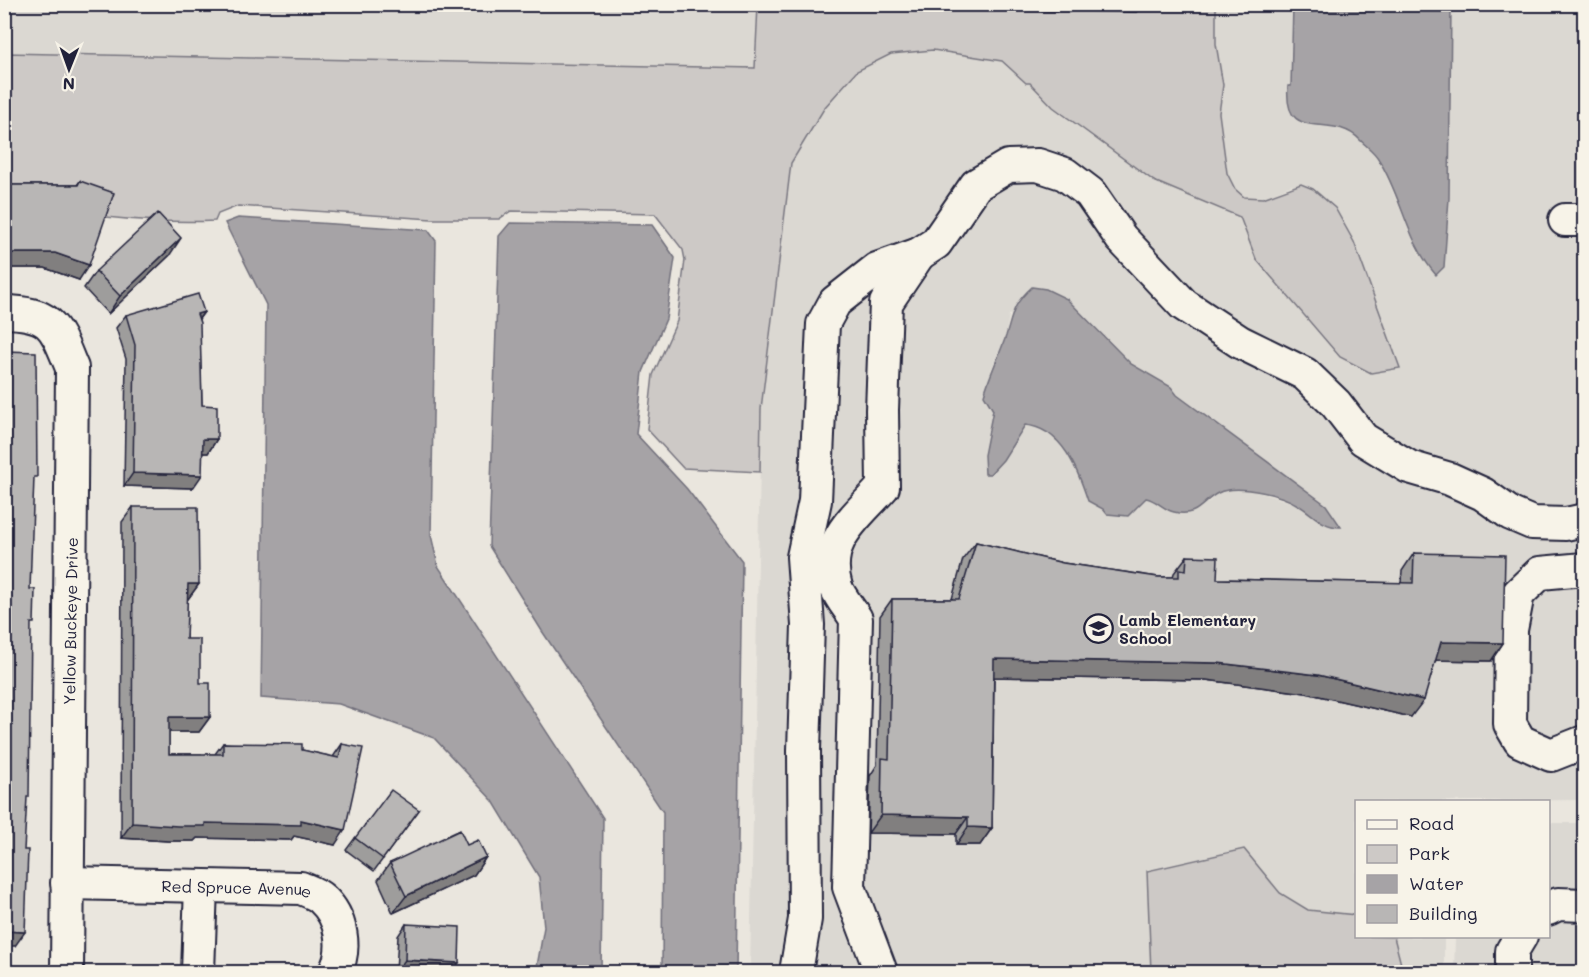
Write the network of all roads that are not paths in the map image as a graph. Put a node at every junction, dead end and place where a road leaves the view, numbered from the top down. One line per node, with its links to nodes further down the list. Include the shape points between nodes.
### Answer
1 (919, 254): 3 (street, via 936,243 976,185 1008,166 1038,165 1065,174 1090,193 1121,238 1184,305 1240,342 1305,374 1336,404 1363,439 1409,467 1450,478 1532,523); 14 (street, via 877,270 835,302 823,324 815,501 803,557 808,625 805,919); 15 (street, via 886,303 884,487 842,532 832,554 836,588 856,619 849,887)
2 (4, 312): 6 (street, Yellow Buckeye Drive, via 33,313 57,331 72,368)
3 (1584, 520)
4 (1584, 569): 5 (street, via 1540,573 1518,594 1511,630 1510,724 1520,741 1551,755)
5 (1584, 742)
6 (68, 883): 7 (street, Red Spruce Avenue); 11 (street, Yellow Buckeye Drive)
7 (201, 886): 12 (street); 13 (street, Red Spruce Avenue, via 301,888 322,898 340,925 340,963)
8 (1584, 905): 9 (street, via 1558,904)
9 (1550, 908)
10 (1520, 938): 16 (street, via 1512,951)
11 (67, 972)
12 (198, 972)
13 (335, 972)
14 (796, 972)
15 (880, 972)
16 (1512, 972)

